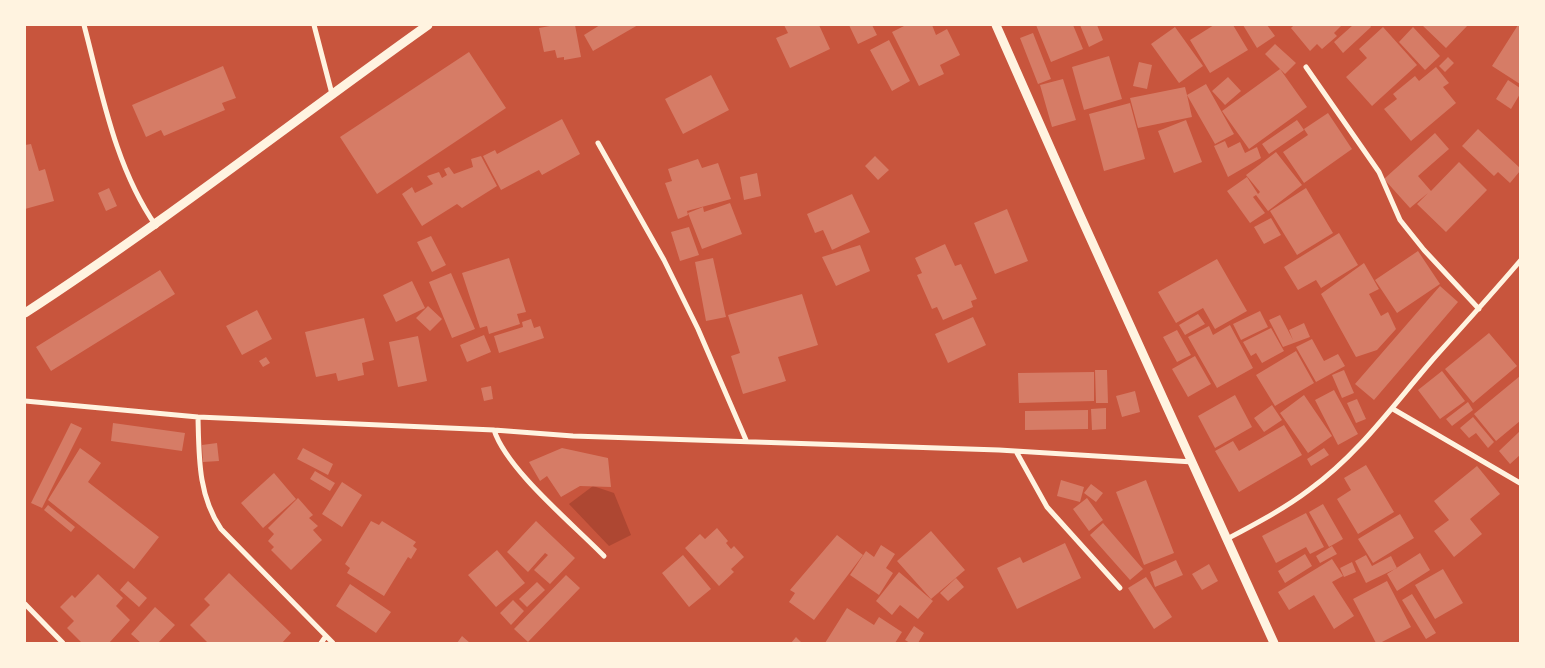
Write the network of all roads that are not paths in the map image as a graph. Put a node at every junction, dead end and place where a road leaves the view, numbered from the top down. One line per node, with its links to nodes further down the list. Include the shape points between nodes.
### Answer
1 (84, 25): 8 (street, via 129,181)
2 (314, 25): 6 (street)
3 (428, 25): 6 (street)
4 (996, 25): 18 (street)
5 (1306, 67): 10 (street, via 1380,172 1400,220)
6 (332, 94): 8 (street)
7 (598, 143): 16 (street, via 664,260)
8 (156, 226): 11 (street)
9 (1520, 261): 10 (street)
10 (1479, 309): 13 (street)
11 (25, 313)
12 (25, 401): 14 (street)
13 (1393, 409): 19 (street); 20 (street, via 1309,491)
14 (198, 417): 15 (street); 24 (street, via 202,486 213,517)
15 (494, 430): 16 (street, via 573,436); 21 (street, via 507,458)
16 (746, 440): 17 (street)
17 (1017, 453): 18 (street); 22 (street, via 1036,491 1053,515)
18 (1193, 462): 20 (street)
19 (1520, 483)
20 (1227, 539): 28 (street)
21 (604, 556)
22 (1120, 588)
23 (25, 604): 25 (street)
24 (326, 636): 26 (street); 27 (street)
25 (63, 643)
26 (321, 643)
27 (333, 643)
28 (1274, 643)

